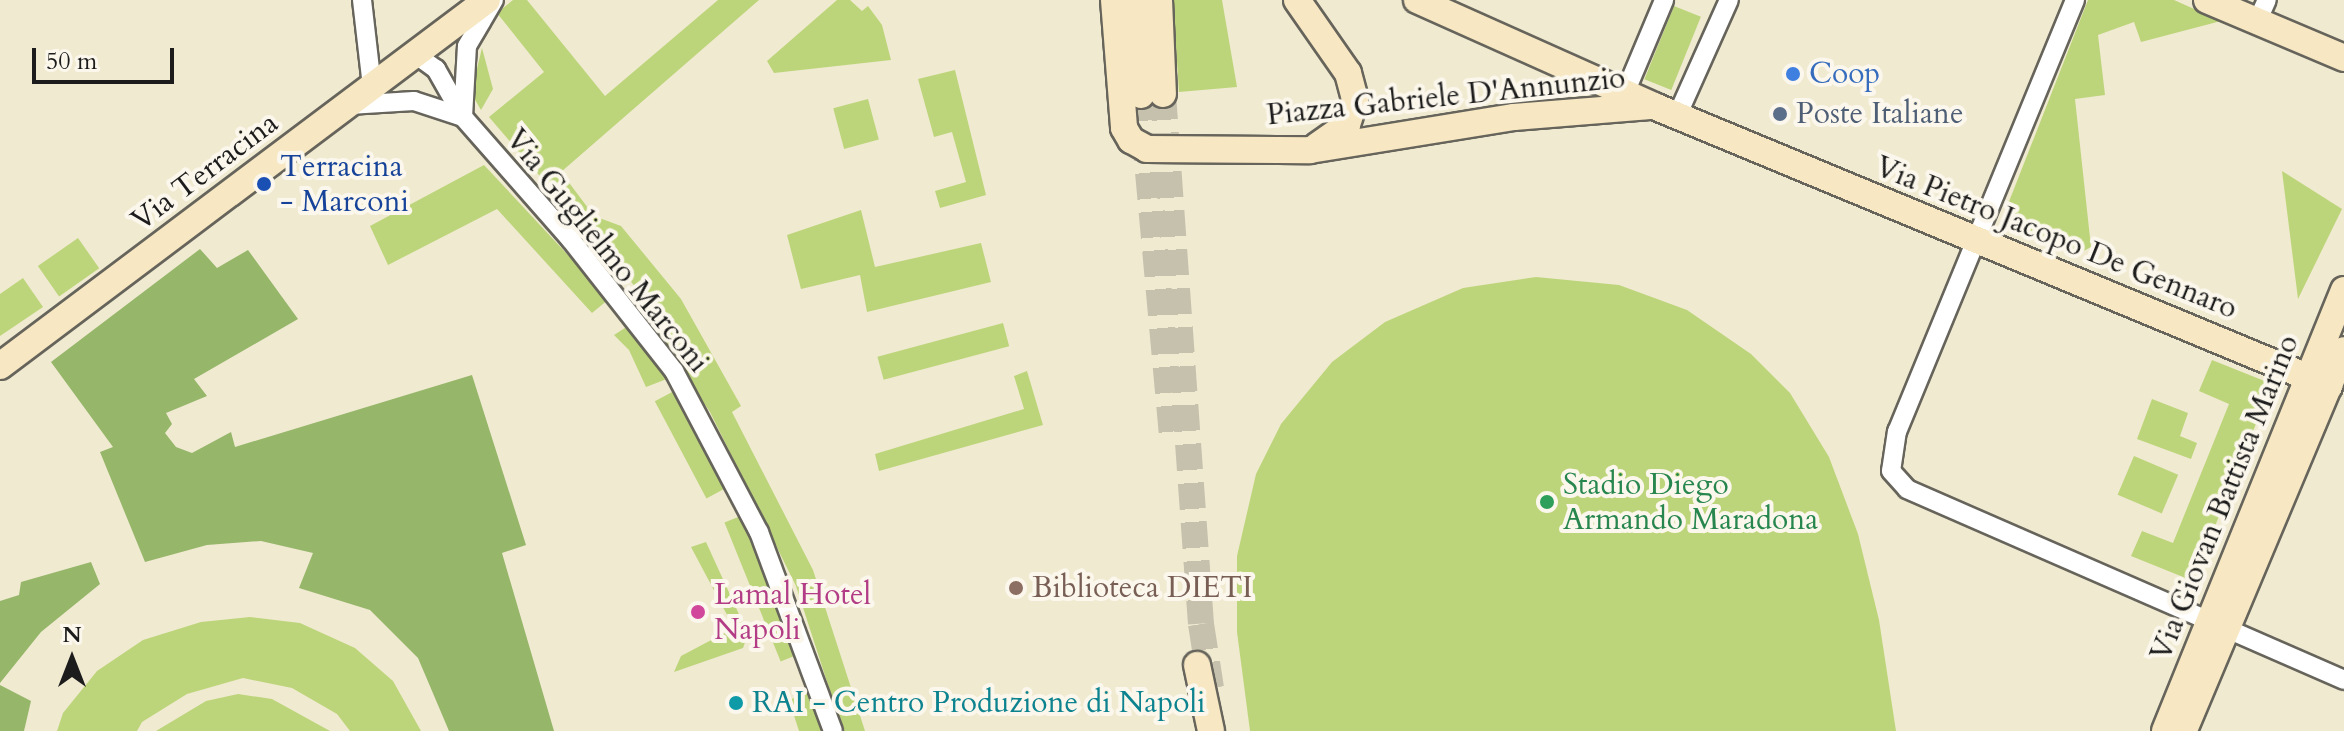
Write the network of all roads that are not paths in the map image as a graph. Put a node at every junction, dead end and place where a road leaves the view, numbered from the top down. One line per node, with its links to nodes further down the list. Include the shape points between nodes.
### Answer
1 (362, 0): 16 (street)
2 (487, 0): 14 (main road, Via Terracina)
3 (494, 0): 20 (street, via 467,46)
4 (1114, 0): 21 (main road, Piazza Gabriele D'Annunzio, via 1121,114 1131,140 1147,149 1173,151)
5 (1137, 0): 6 (main road, via 1152,94)
6 (1159, 0)
7 (1297, 0): 21 (main road, via 1348,73 1355,100 1347,125)
8 (1417, 0): 17 (main road, Piazza Gabriele D'Annunzio)
9 (1664, 0): 17 (street)
10 (2075, 0): 22 (street)
11 (2207, 0): 13 (main road)
12 (1721, 2): 19 (street)
13 (2262, 11): 15 (main road)
14 (415, 54): 16 (main road, Via Terracina); 20 (street, Via Guglielmo Marconi, via 436,69)
15 (2343, 59)
16 (372, 86): 18 (main road, Via Terracina)
17 (1625, 93): 19 (main road, Piazza Gabriele D'Annunzio)
18 (346, 105): 20 (street, via 414,101); 25 (main road, Via Terracina)
19 (1666, 111): 21 (main road, Piazza Gabriele D'Annunzio, via 1514,117); 22 (main road, Via Pietro Jacopo De Gennaro)
20 (463, 117): 30 (street, Via Guglielmo Marconi, via 571,240 674,371 759,532)
21 (1310, 150)
22 (1977, 240): 26 (main road, Via Pietro Jacopo De Gennaro); 27 (street, via 1890,458 1891,471 1907,489)
23 (2344, 290): 26 (main road, Via Giovan Battista Marino)
24 (2344, 350): 26 (main road, Via Giovan Battista Marino)
25 (0, 366)
26 (2327, 386): 27 (main road, Via Giovan Battista Marino)
27 (2216, 626): 29 (street); 32 (main road, Via Giovan Battista Marino); 33 (main road, Via Giovan Battista Marino)
28 (1197, 665): 31 (main road)
29 (2344, 680)
30 (833, 731)
31 (1211, 731)
32 (2165, 731)
33 (2184, 731)

